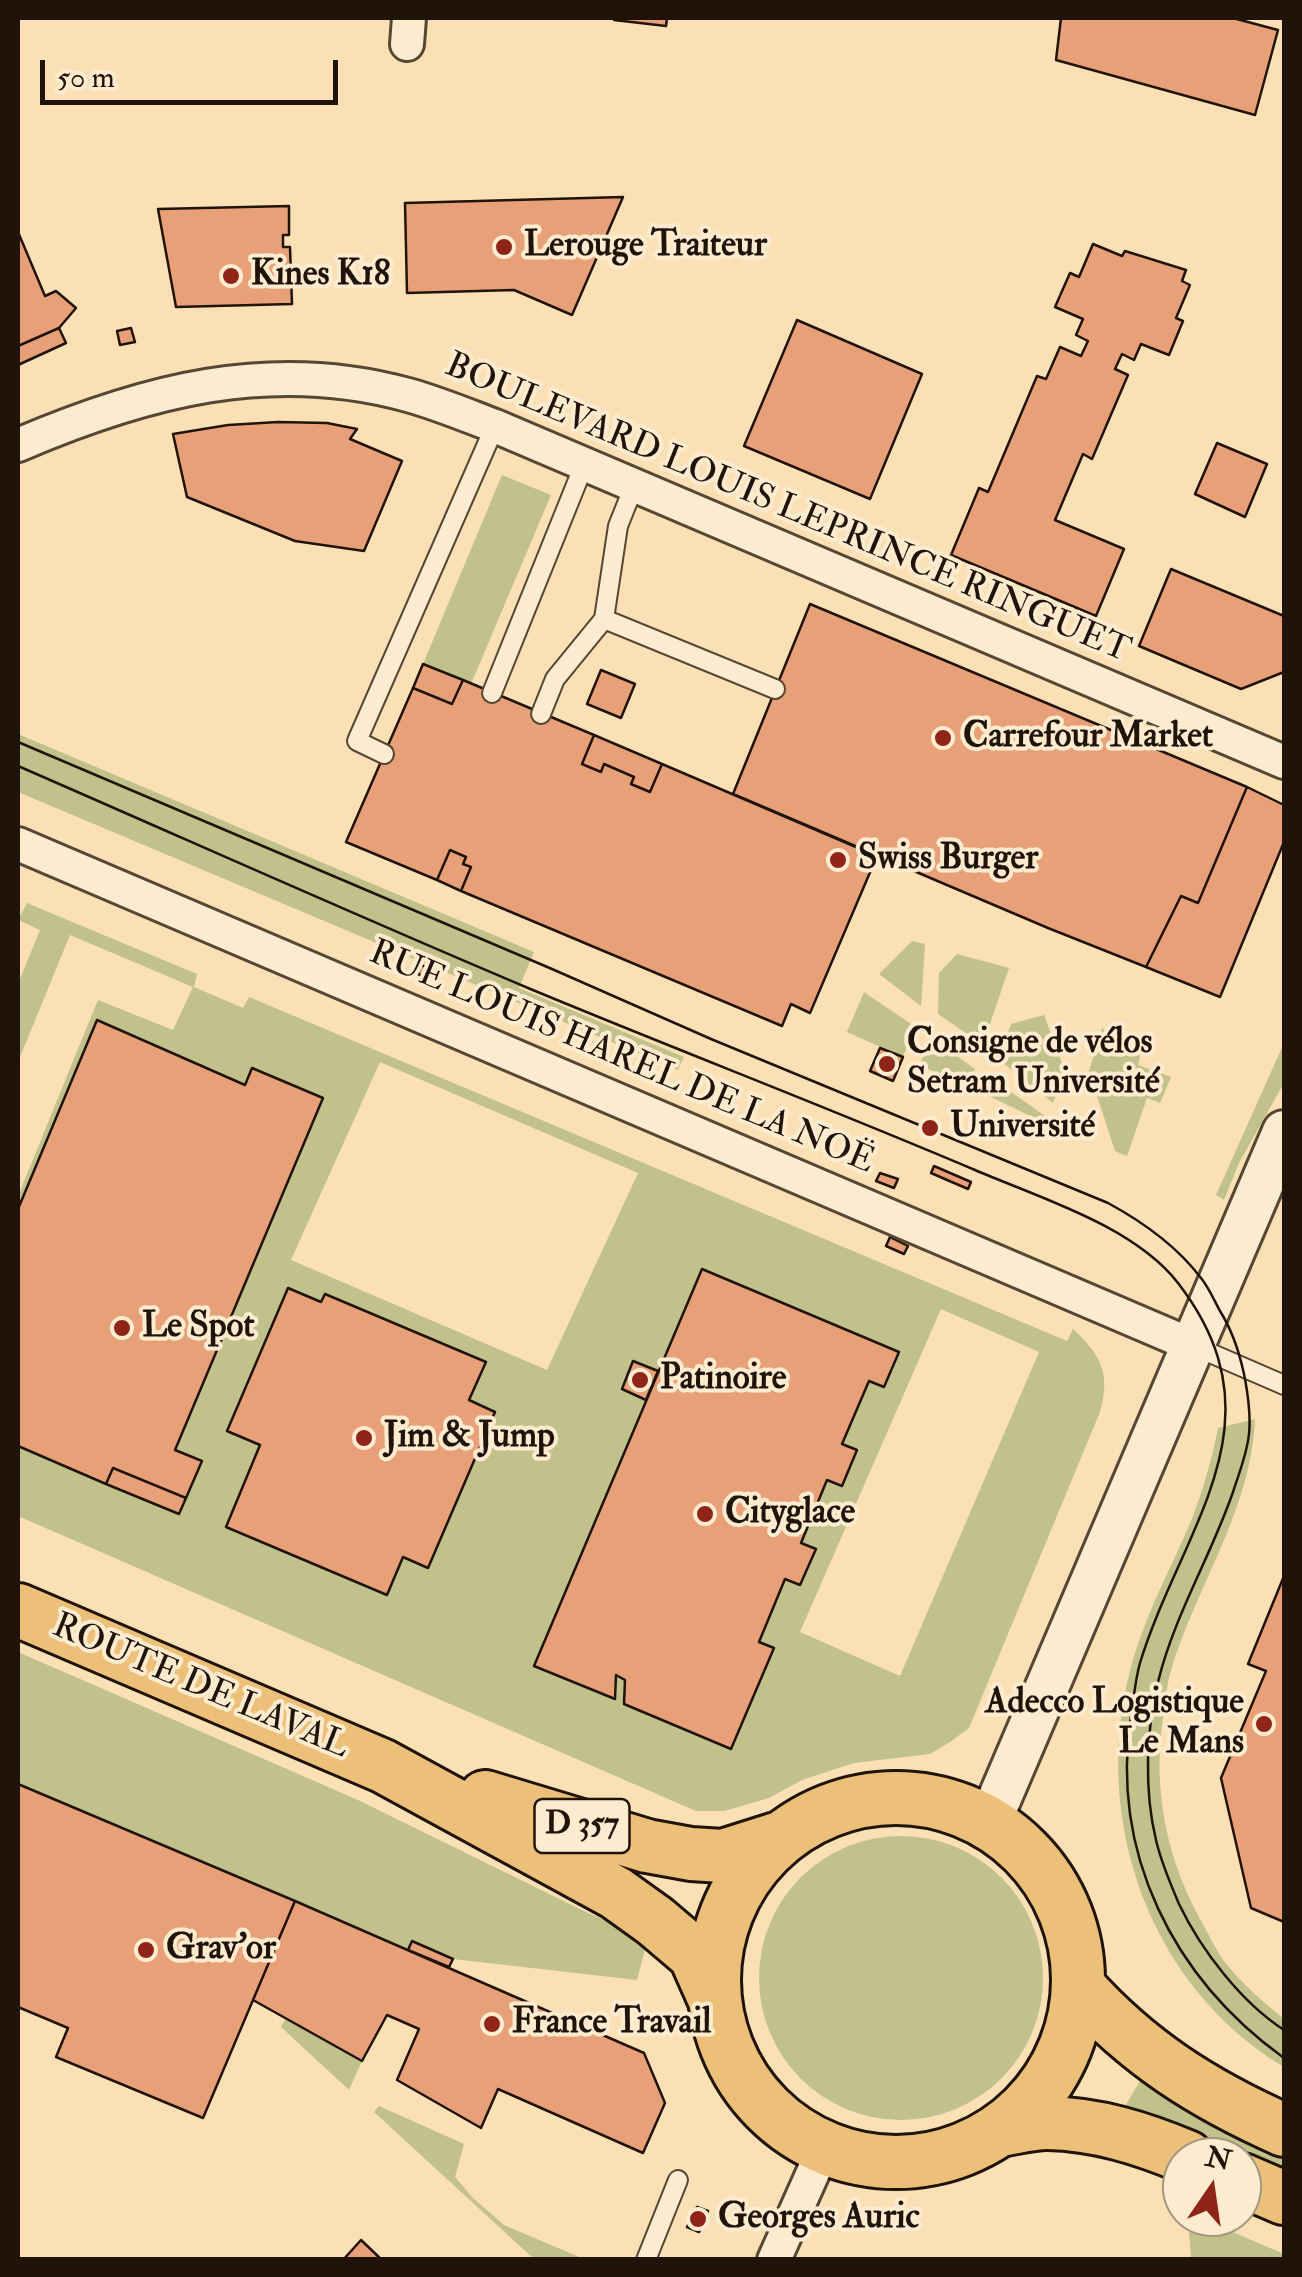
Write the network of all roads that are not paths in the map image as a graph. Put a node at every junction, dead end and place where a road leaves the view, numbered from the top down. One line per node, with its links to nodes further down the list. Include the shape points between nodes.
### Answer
1 (495, 426): 2 (street, BOULEVARD LOUIS LEPRINCE RINGUET, via 374,388 258,378 121,405); 3 (street, BOULEVARD LOUIS LEPRINCE RINGUET); 9 (lane, via 356,741)
2 (19, 446)
3 (584, 465): 4 (street, BOULEVARD LOUIS LEPRINCE RINGUET); 7 (lane)
4 (634, 486): 5 (lane, via 618,526); 10 (street, BOULEVARD LOUIS LEPRINCE RINGUET)
5 (604, 619): 6 (lane); 8 (lane, via 555,679)
6 (775, 690)
7 (492, 693)
8 (541, 714)
9 (384, 754)
10 (1284, 762)
11 (18, 844): 13 (street, RUE LOUIS HAREL DE LA NOË)
12 (1284, 1132): 13 (street)
13 (1194, 1346): 14 (lane); 17 (street)
14 (1284, 1385)
15 (18, 1610): 16 (main road, ROUTE DE LAVAL / D 357)
16 (383, 1766): 18 (main road, ROUTE DE LAVAL / D 357, via 692,1854 723,1856); 20 (main road, ROUTE DE LAVAL / D 357, via 656,1921 695,1955)
17 (989, 1823): 18 (main road, via 941,1803 891,1798 839,1807); 19 (main road, via 1022,1847 1051,1885 1070,1928)
18 (783, 1837): 20 (main road, via 756,1862 728,1909 717,1943)
19 (1078, 1986): 21 (main road, via 1060,2059 1040,2092); 22 (main road, via 1144,2050)
20 (714, 1998): 23 (main road, via 725,2046 752,2092 784,2124)
21 (999, 2130): 23 (main road, via 922,2160 865,2160); 24 (main road, via 1043,2123 1098,2127)
22 (1284, 2130)
23 (824, 2148): 27 (street)
24 (1162, 2148)
25 (678, 2180): 26 (lane)
26 (646, 2260)
27 (774, 2260)

